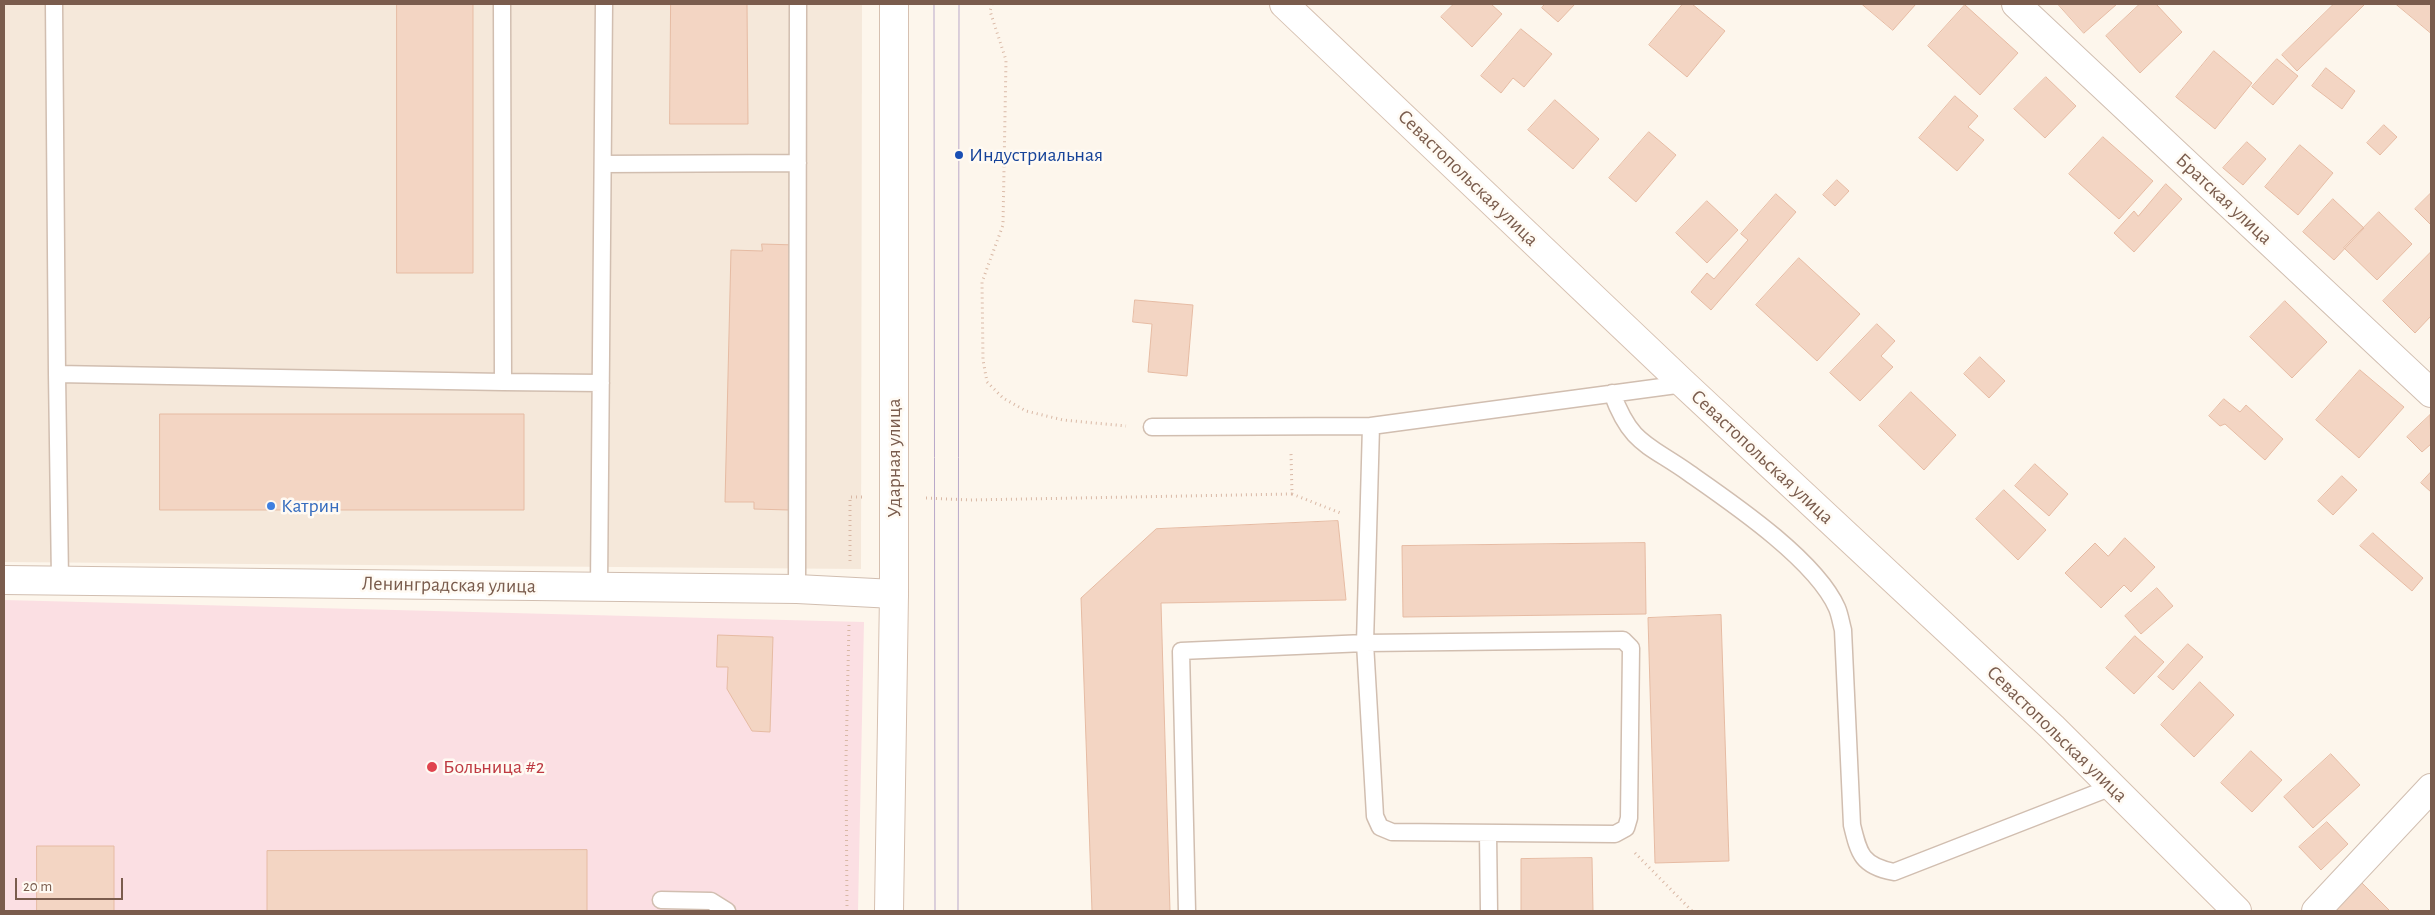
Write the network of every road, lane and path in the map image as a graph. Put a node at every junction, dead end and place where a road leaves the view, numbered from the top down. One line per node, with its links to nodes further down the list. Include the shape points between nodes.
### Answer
1 (54, 4): 11 (lane)
2 (502, 4): 12 (lane)
3 (604, 4): 10 (lane)
4 (798, 4): 9 (lane)
5 (894, 4): 21 (street, Ударная улица)
6 (992, 4): 17 (path, via 990,11 1006,60 1003,225 982,282 983,360 988,382 1003,398 1026,411 1094,424)
7 (1284, 4): 14 (street, Севастопольская улица)
8 (2016, 4): 16 (street, Братская улица)
9 (798, 163): 10 (lane); 26 (lane)
10 (602, 164): 13 (lane)
11 (57, 374): 12 (lane); 24 (lane)
12 (503, 382): 13 (lane)
13 (601, 383): 25 (lane)
14 (1684, 384): 15 (lane); 30 (street, Севастопольская улица, via 2052,727)
15 (1612, 394): 19 (lane); 30 (lane, via 1632,433 1649,449 1730,502 1783,545 1820,582 1837,608 1843,630 1852,825 1859,854 1875,869 1894,872)
16 (2431, 394)
17 (1152, 426): 18 (lane)
18 (1290, 426): 19 (lane); 20 (path)
19 (1371, 426): 22 (lane)
20 (1292, 494): 21 (path, via 970,500); 22 (path)
21 (894, 497): 27 (path, via 850,497); 28 (street, Ударная улица)
22 (1368, 524): 29 (lane)
23 (4, 580): 24 (street, Ленинградская улица)
24 (60, 580): 25 (street, Ленинградская улица)
25 (599, 587): 26 (street, Ленинградская улица)
26 (797, 589): 27 (street, Ленинградская улица)
27 (850, 592): 28 (street, Ленинградская улица); 36 (path)
28 (894, 594): 37 (street, Ударная улица)
29 (1365, 643): 32 (lane, via 1375,816 1380,827 1392,832); 33 (lane, via 1623,640 1631,648 1630,818 1626,828); 38 (lane, via 1181,651)
30 (2112, 787): 41 (street, Севастопольская улица)
31 (2431, 788): 42 (street)
32 (1488, 833): 33 (lane); 39 (lane)
33 (1615, 834): 40 (path)
34 (661, 900): 35 (lane, via 711,901)
35 (727, 911)
36 (847, 911)
37 (889, 911)
38 (1187, 911)
39 (1489, 911)
40 (1692, 911)
41 (2237, 911)
42 (2316, 911)

